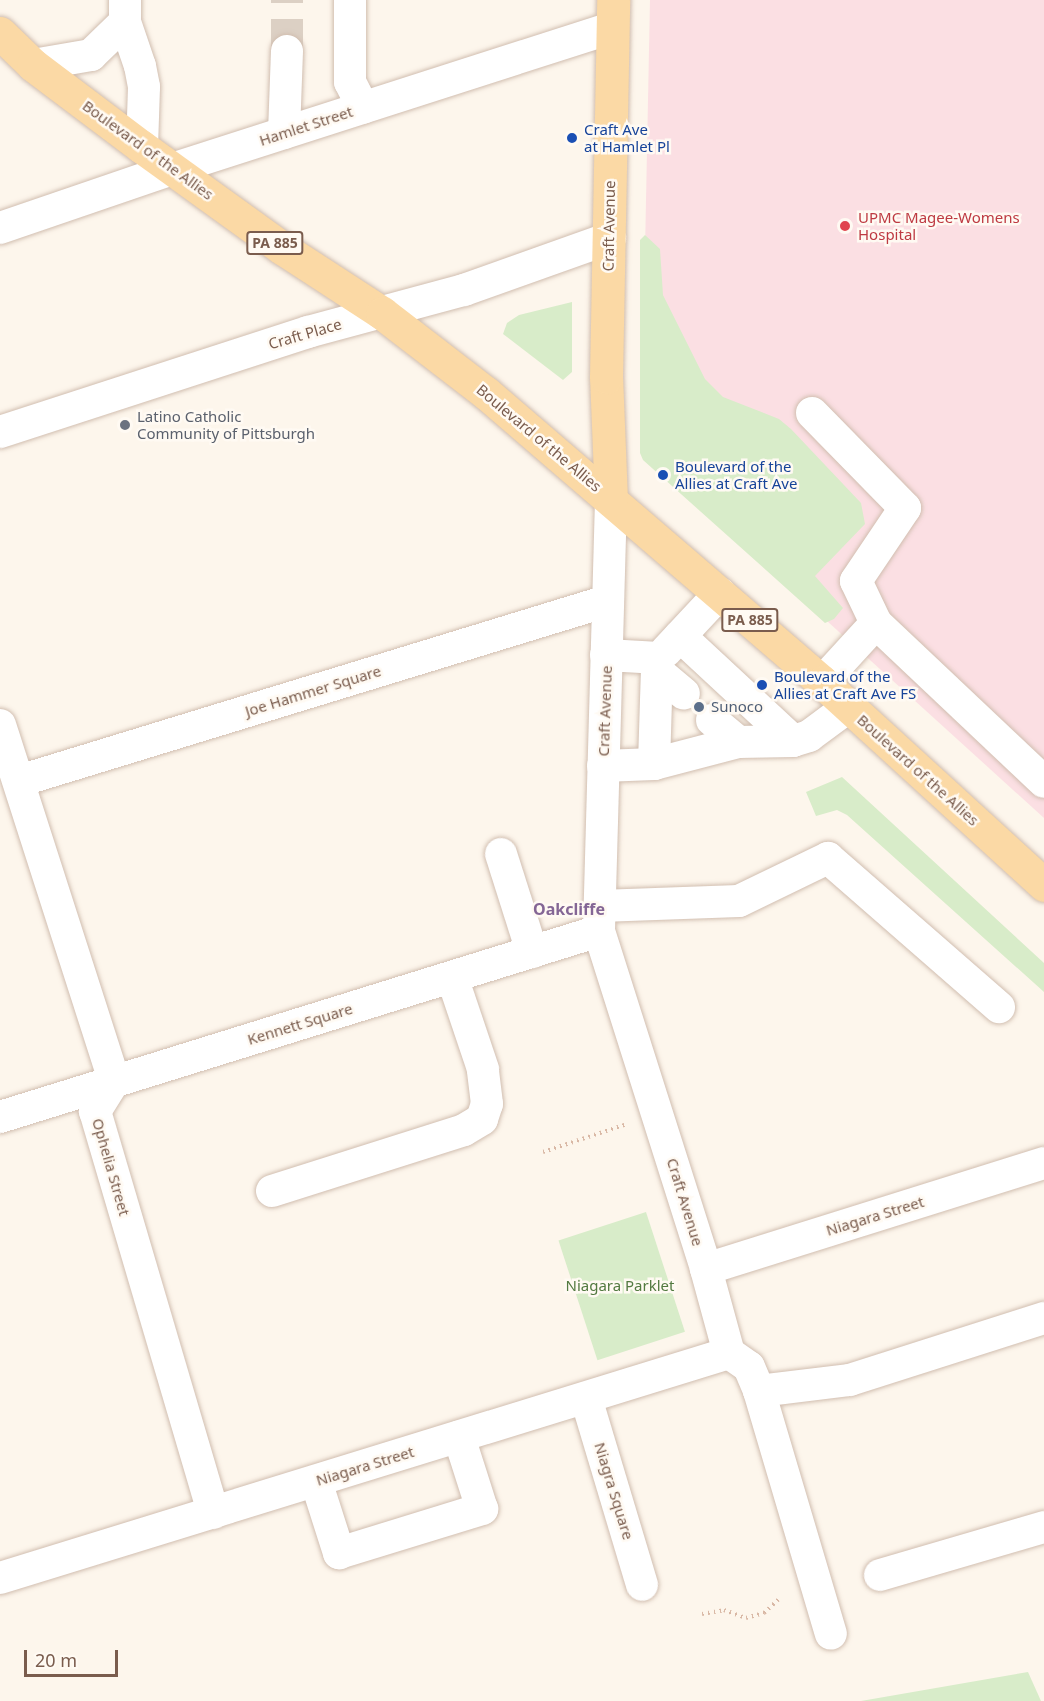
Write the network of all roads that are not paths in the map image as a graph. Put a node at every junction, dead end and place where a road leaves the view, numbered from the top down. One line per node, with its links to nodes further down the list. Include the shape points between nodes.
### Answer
1 (350, 0): 7 (street, via 350,82)
2 (125, 11): 6 (street, via 91,55); 9 (street, via 144,87)
3 (613, 14): 7 (street, Hamlet Street); 12 (main road, Craft Avenue)
4 (0, 33): 6 (main road, Boulevard of the Allies / PA 885)
5 (287, 51): 8 (street)
6 (33, 64): 9 (main road, Boulevard of the Allies / PA 885)
7 (363, 108): 8 (street, Hamlet Street)
8 (284, 133): 10 (street, Hamlet Street)
9 (142, 147): 10 (main road, Boulevard of the Allies / PA 885)
10 (172, 169): 11 (street, Hamlet Street); 13 (main road, Boulevard of the Allies / PA 885)
11 (0, 228)
12 (609, 238): 13 (street, Craft Place, via 464,290); 16 (main road, Craft Avenue, via 606,377)
13 (382, 313): 15 (street, Craft Place, via 308,332); 16 (main road, Boulevard of the Allies / PA 885, via 486,393)
14 (812, 413): 19 (street, via 905,508 856,581)
15 (0, 432)
16 (611, 500): 17 (main road, Boulevard of the Allies / PA 885); 18 (street, Craft Avenue)
17 (720, 593): 21 (street); 22 (main road, Boulevard of the Allies / PA 885)
18 (607, 601): 20 (street, Craft Avenue); 31 (street, Joe Hammer Square)
19 (876, 623): 22 (street); 32 (street)
20 (606, 655): 21 (street); 30 (street, Craft Avenue)
21 (665, 655): 23 (street); 27 (street); 29 (street)
22 (822, 682): 24 (main road, Boulevard of the Allies / PA 885)
23 (684, 694)
24 (848, 707): 27 (street, via 809,736); 34 (main road, Boulevard of the Allies / PA 885)
25 (712, 720): 28 (street)
26 (0, 725): 31 (street)
27 (793, 741): 28 (street)
28 (738, 742): 29 (street)
29 (654, 764): 30 (street)
30 (603, 766): 35 (street, Craft Avenue)
31 (19, 781): 39 (street)
32 (1044, 782)
33 (501, 854): 36 (street)
34 (1044, 885)
35 (600, 918): 36 (street, Kennett Square); 38 (street, Kennett Square, via 739,900 828,858); 43 (street, Craft Avenue)
36 (532, 952): 37 (street, Kennett Square)
37 (452, 977): 39 (street, Kennett Square); 42 (street, via 483,1069 487,1104 482,1119 464,1130)
38 (999, 1007)
39 (114, 1081): 40 (street, Kennett Square); 50 (street, Ophelia Street, via 94,1111)
40 (0, 1117)
41 (1044, 1163): 43 (street, Niagara Street)
42 (272, 1191)
43 (706, 1269): 45 (street, Craft Avenue)
44 (1044, 1318): 46 (street, via 850,1380)
45 (729, 1353): 46 (street, via 748,1367); 47 (street, Niagara Street)
46 (759, 1391): 55 (street)
47 (586, 1398): 48 (street, Niagara Street); 54 (street, Niagra Square)
48 (459, 1437): 49 (street, Niagara Street); 49 (street, via 482,1509 339,1553)
49 (316, 1481): 50 (street, Niagara Street)
50 (213, 1513): 53 (street, Niagara Street)
51 (1044, 1527): 52 (street)
52 (880, 1575)
53 (0, 1578)
54 (642, 1586)
55 (831, 1634)

